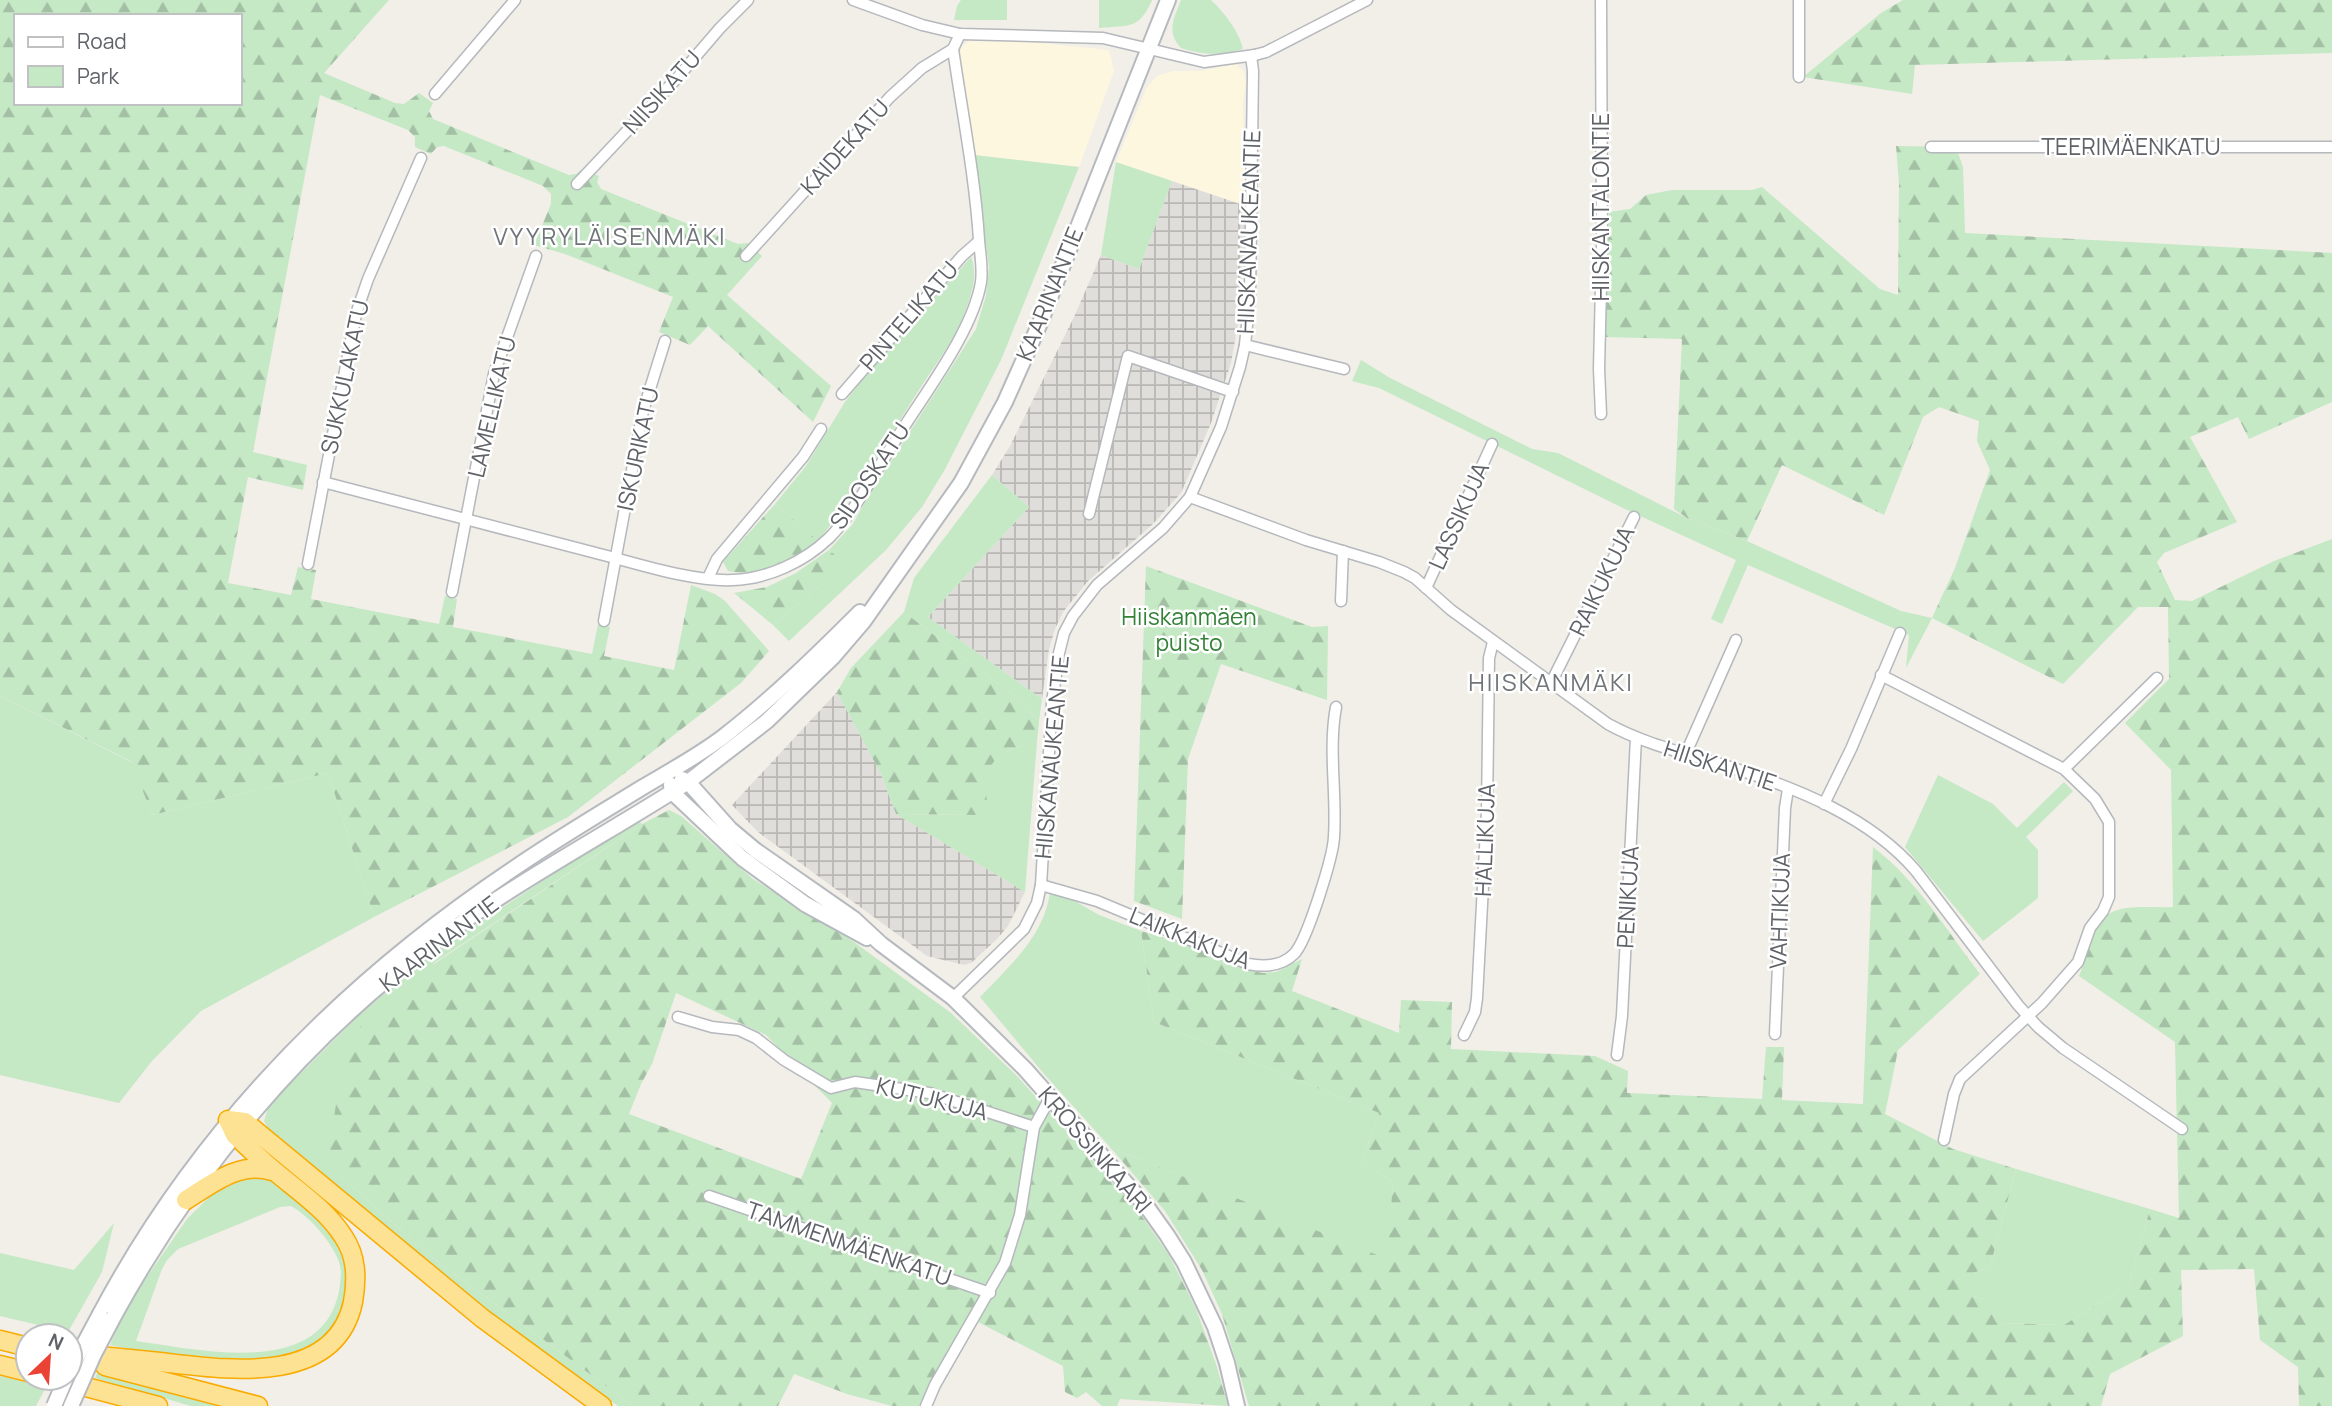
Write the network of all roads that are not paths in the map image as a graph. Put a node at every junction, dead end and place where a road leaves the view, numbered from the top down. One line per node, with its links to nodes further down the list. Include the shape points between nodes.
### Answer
1 (514, 0): 13 (street)
2 (748, 0): 17 (street, NIISIKATU)
3 (853, 0): 8 (street)
4 (1168, 0): 10 (main road, KAARINANTIE)
5 (1367, 0): 11 (street)
6 (1601, 0): 26 (street, HIISKANTALONTIE)
7 (1799, 0): 12 (street)
8 (960, 34): 9 (street); 10 (street, via 1103,38)
9 (953, 49): 18 (street, SIDOSKATU); 20 (street, KAIDEKATU, via 922,68 890,97)
10 (1148, 49): 11 (street, via 1203,62); 37 (main road, KAARINANTIE, via 1005,402 961,483)
11 (1266, 52): 22 (street, HIISKANAUKEANTIE, via 1251,56 1253,216)
12 (1799, 77)
13 (435, 94)
14 (1931, 147): 15 (street, TEERIMÄENKATU)
15 (2332, 147)
16 (421, 158): 29 (street, SUKKULAKATU, via 356,314)
17 (577, 184)
18 (979, 242): 25 (street, PINTELIKATU); 38 (street, SIDOSKATU, via 981,280 965,328 841,523 813,551 780,570 731,581)
19 (536, 256): 33 (street, LAMELLIKATU, via 494,374)
20 (746, 256)
21 (665, 341): 35 (street, ISKURIKATU, via 643,411)
22 (1245, 345): 23 (street); 24 (street, HIISKANAUKEANTIE)
23 (1344, 369)
24 (1233, 391): 30 (street, HIISKANAUKEANTIE); 31 (street, via 1128,356)
25 (842, 394)
26 (1601, 414)
27 (821, 429): 38 (street, via 717,559)
28 (1492, 444): 39 (street, LASSIKUJA)
29 (323, 481): 33 (street, SIDOSKATU); 36 (street, SUKKULAKATU)
30 (1190, 497): 34 (street, HIISKANTIE); 58 (street, HIISKANAUKEANTIE, via 1163,528 1097,585 1064,633 1052,703)
31 (1089, 514)
32 (1634, 517): 48 (street, RAIKUKUJA)
33 (467, 520): 35 (street, SIDOSKATU); 40 (street, LAMELLIKATU)
34 (1343, 551): 39 (street, HIISKANTIE, via 1392,566); 41 (street)
35 (616, 558): 38 (street, SIDOSKATU); 42 (street, ISKURIKATU)
36 (308, 564)
37 (900, 571): 53 (main road, KAARINANTIE, via 761,705 723,737); 54 (main road, KAARINANTIE, via 813,678 767,721)
38 (709, 578)
39 (1426, 588): 45 (street, HIISKANTIE)
40 (452, 592)
41 (1341, 601)
42 (604, 621)
43 (1900, 634): 46 (street)
44 (1736, 640): 51 (street)
45 (1493, 642): 48 (street, HIISKANTIE); 64 (street, HALLIKUJA, via 1476,1005)
46 (1881, 675): 52 (street); 57 (street)
47 (2157, 678): 52 (street)
48 (1551, 683): 50 (street, HIISKANTIE)
49 (1335, 707): 58 (street, LAIKKAKUJA, via 1333,848 1303,941 1289,958 1266,966 1248,964 1097,901)
50 (1636, 738): 51 (street, HIISKANTIE); 65 (street, PENIKUJA, via 1622,1016)
51 (1686, 753): 55 (street, HIISKANTIE)
52 (2064, 769): 62 (street, via 2106,814 2109,897 2090,928 2078,962)
53 (670, 771): 54 (main road, KROSSINKAARI); 56 (main road); 67 (main road, KAARINANTIE, via 512,869 383,966 277,1064)
54 (688, 782): 56 (main road, KAARINANTIE); 59 (main road, KROSSINKAARI, via 755,850 854,919)
55 (1788, 789): 57 (street, HIISKANTIE); 63 (street, VAHTIKUJA)
56 (672, 792): 59 (main road, KROSSINKAARI, via 753,866 805,904); 67 (main road, KAARINANTIE, via 432,944 335,1027)
57 (1824, 804): 62 (street, HIISKANTIE, via 1904,856)
58 (1041, 885): 60 (street, HIISKANAUKEANTIE, via 1024,929)
59 (881, 944): 60 (main road, KROSSINKAARI)
60 (953, 998): 66 (main road, KROSSINKAARI)
61 (678, 1017): 68 (street, KUTUKUJA, via 756,1038 831,1087 855,1082 917,1091)
62 (2028, 1017): 69 (street, HIISKANTIE, via 2063,1048); 70 (street, via 1960,1079)
63 (1775, 1034)
64 (1464, 1035)
65 (1616, 1055)
66 (1050, 1098): 68 (street); 85 (main road, KROSSINKAARI, via 1147,1207 1184,1262 1215,1327)
67 (236, 1126): 71 (highway); 73 (main road, KAARINANTIE); 75 (main road, KAARINANTIE, via 177,1186 146,1233); 83 (highway)
68 (1034, 1127): 74 (street, via 1020,1214)
69 (2182, 1129)
70 (1944, 1140)
71 (276, 1172): 73 (highway, via 258,1167 234,1172); 77 (highway, via 333,1222 355,1262 351,1309 330,1343 281,1366 242,1370)
72 (709, 1196): 74 (street, TAMMENMÄENKATU)
73 (187, 1200): 75 (main road, KAARINANTIE)
74 (990, 1293): 84 (street)
75 (107, 1315): 76 (main road, KAARINANTIE, bridge); 80 (main road, KAARINANTIE, bridge)
76 (84, 1349)
77 (84, 1356)
78 (84, 1359): 82 (highway)
79 (84, 1386): 81 (highway)
80 (71, 1406)
81 (158, 1406)
82 (258, 1406)
83 (602, 1406)
84 (926, 1406)
85 (1237, 1406)

